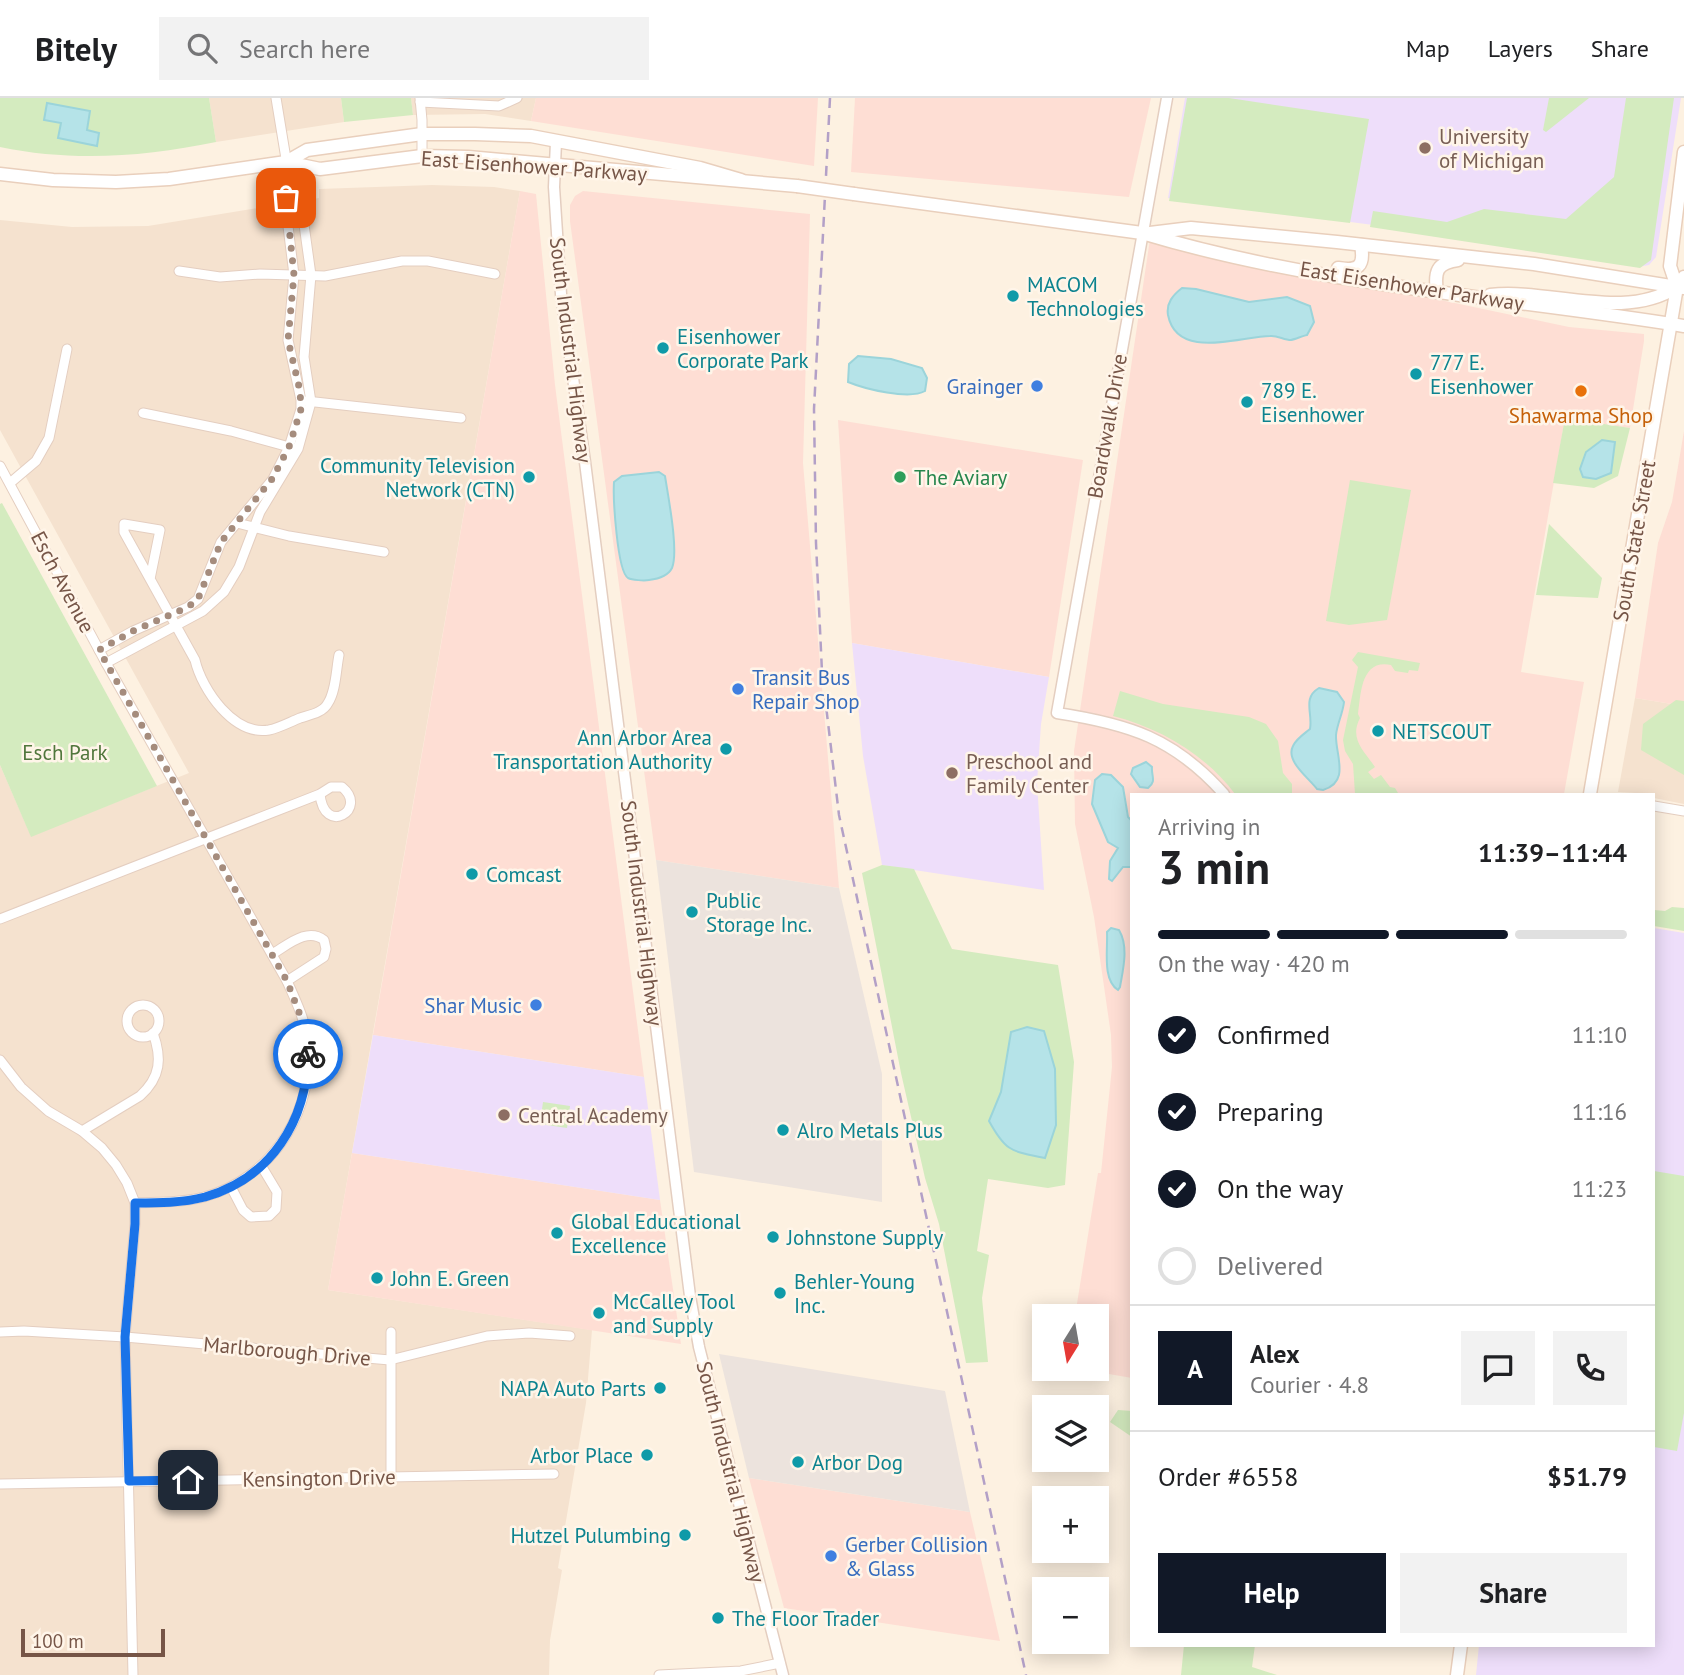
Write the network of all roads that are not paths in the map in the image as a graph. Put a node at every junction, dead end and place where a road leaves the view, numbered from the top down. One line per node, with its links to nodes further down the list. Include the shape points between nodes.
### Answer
1 (276, 98): 9 (street)
2 (517, 98): 4 (street, via 499,106)
3 (1167, 98): 14 (street, Boardwalk Drive)
4 (420, 100): 5 (street)
5 (422, 134): 6 (main road, East Eisenhower Parkway, via 531,136); 8 (street); 9 (main road, East Eisenhower Parkway, via 307,150)
6 (556, 142): 10 (street, South Industrial Highway); 12 (main road, East Eisenhower Parkway, via 700,168)
7 (1684, 152): 22 (main road, South State Street, via 1670,266)
8 (422, 156): 9 (main road, East Eisenhower Parkway, via 320,169); 10 (main road, East Eisenhower Parkway)
9 (286, 162): 11 (main road, East Eisenhower Parkway, via 197,176 116,182); 13 (street)
10 (555, 164): 12 (main road, East Eisenhower Parkway); 68 (street, South Industrial Highway, via 561,294 690,1297)
11 (0, 174)
12 (741, 180): 14 (main road, East Eisenhower Parkway, bridge)
13 (290, 183): 19 (street, via 285,202); 20 (street, via 300,196)
14 (1142, 233): 15 (main road, East Eisenhower Parkway, via 1191,228); 16 (main road, East Eisenhower Parkway); 43 (street, Boardwalk Drive, via 1057,713 1125,726 1154,738 1185,757)
15 (1361, 245): 16 (main road, via 1360,265 1351,270 1298,261); 21 (main road, East Eisenhower Parkway)
16 (1279, 265): 23 (main road, East Eisenhower Parkway)
17 (179, 271): 19 (street, via 220,277)
18 (495, 274): 20 (street, via 428,261 402,261)
19 (294, 275): 20 (street); 28 (street, via 288,340)
20 (311, 275): 28 (street, via 304,357)
21 (1632, 279): 22 (main road, East Eisenhower Parkway); 23 (main road, via 1588,278 1459,260 1439,267)
22 (1682, 284): 24 (main road, via 1653,300 1621,303 1514,292); 26 (main road, South State Street)
23 (1437, 292): 24 (main road, East Eisenhower Parkway)
24 (1468, 297): 26 (main road, East Eisenhower Parkway)
25 (1684, 314): 26 (main road)
26 (1678, 325): 44 (main road, South State Street)
27 (67, 349): 33 (street, via 49,438 36,461)
28 (306, 401): 30 (street); 31 (street)
29 (143, 414): 31 (street, via 231,430)
30 (461, 418)
31 (294, 448): 34 (street); 35 (street)
32 (0, 466): 33 (street, Esch Avenue)
33 (10, 482): 40 (street, Esch Avenue)
34 (237, 523): 35 (street); 38 (street, via 221,542 198,599)
35 (253, 527): 36 (street); 39 (street, via 232,582 203,611)
36 (384, 552)
37 (150, 579): 37 (street, via 124,532 124,524 160,530); 38 (street)
38 (170, 614): 39 (street); 40 (street)
39 (177, 625): 41 (street, via 206,690 221,710 250,729 268,730 323,710 331,696); 42 (street)
40 (99, 650): 42 (street, Esch Avenue)
41 (339, 655)
42 (106, 663): 48 (street, Esch Avenue)
43 (1223, 793)
44 (1591, 793)
45 (320, 794): 48 (street)
46 (1655, 806): 47 (street)
47 (1684, 811)
48 (205, 838): 49 (street); 50 (street, Esch Avenue)
49 (0, 919)
50 (272, 954): 51 (street, Esch Avenue); 51 (street, via 310,934 324,940 324,957)
51 (287, 981): 55 (street, Esch Avenue, via 307,1033 304,1095 293,1125)
52 (153, 1033): 54 (street, via 160,1060 148,1089)
53 (0, 1060): 54 (street, via 48,1111)
54 (82, 1131): 57 (street, via 116,1165)
55 (262, 1167): 56 (street, Esch Avenue); 56 (street, via 278,1192 276,1209 269,1216 251,1217)
56 (231, 1187): 57 (street, Esch Avenue, via 177,1202)
57 (135, 1203): 61 (street)
58 (0, 1332): 61 (street, Marlborough Drive)
59 (391, 1332): 62 (street)
60 (570, 1336): 62 (street, Marlborough Drive, via 487,1336)
61 (125, 1337): 62 (street, Marlborough Drive); 65 (street)
62 (390, 1360): 64 (street)
63 (554, 1474): 64 (street, Kensington Drive)
64 (391, 1477): 65 (street, Kensington Drive)
65 (129, 1481): 66 (street, Kensington Drive); 69 (street)
66 (0, 1484)
67 (1461, 1647): 72 (main road)
68 (780, 1663): 70 (street, via 741,1671); 71 (street, South Industrial Highway)
69 (133, 1675)
70 (659, 1675)
71 (783, 1675)
72 (1457, 1675)

